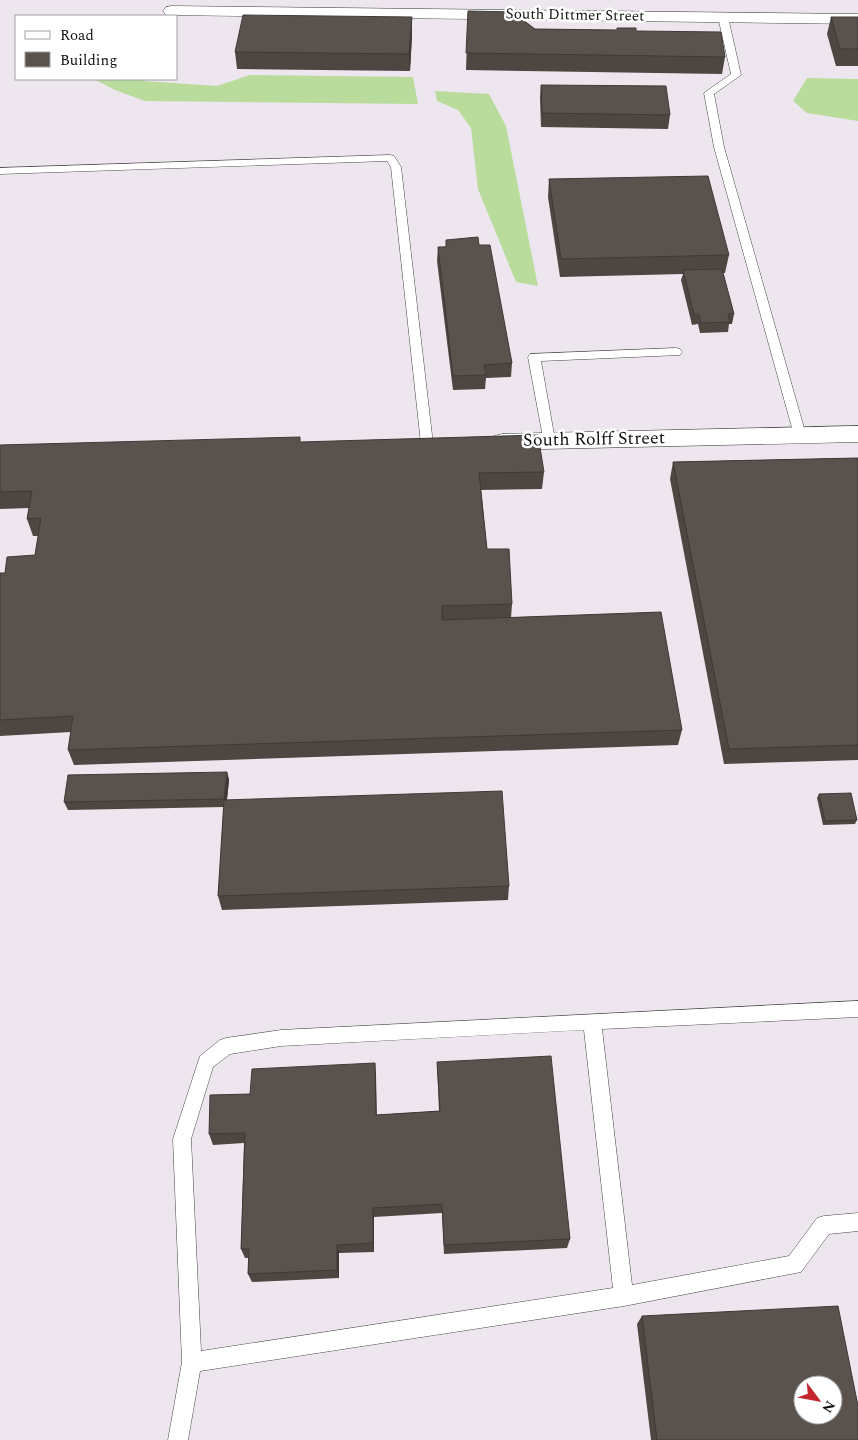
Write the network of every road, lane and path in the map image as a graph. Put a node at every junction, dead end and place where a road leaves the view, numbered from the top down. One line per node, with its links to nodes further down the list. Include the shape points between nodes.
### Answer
1 (172, 11): 2 (street, South Dittmer Street)
2 (723, 17): 3 (street, South Dittmer Street); 7 (lane, via 736,75 709,93 718,147)
3 (858, 19)
4 (0, 171): 10 (lane, via 390,158 396,167)
5 (676, 352): 8 (lane, via 534,357)
6 (858, 434): 7 (street, South Rolff Street)
7 (800, 435): 8 (street, South Rolff Street)
8 (549, 440): 9 (street, South Rolff Street)
9 (483, 442)
10 (427, 444)
11 (858, 1009): 12 (lane)
12 (592, 1022): 14 (lane); 15 (lane, via 280,1038 226,1046 206,1062 182,1139)
13 (858, 1222): 14 (lane, via 824,1225 794,1265)
14 (624, 1296): 15 (lane)
15 (192, 1362): 16 (lane)
16 (178, 1440)

